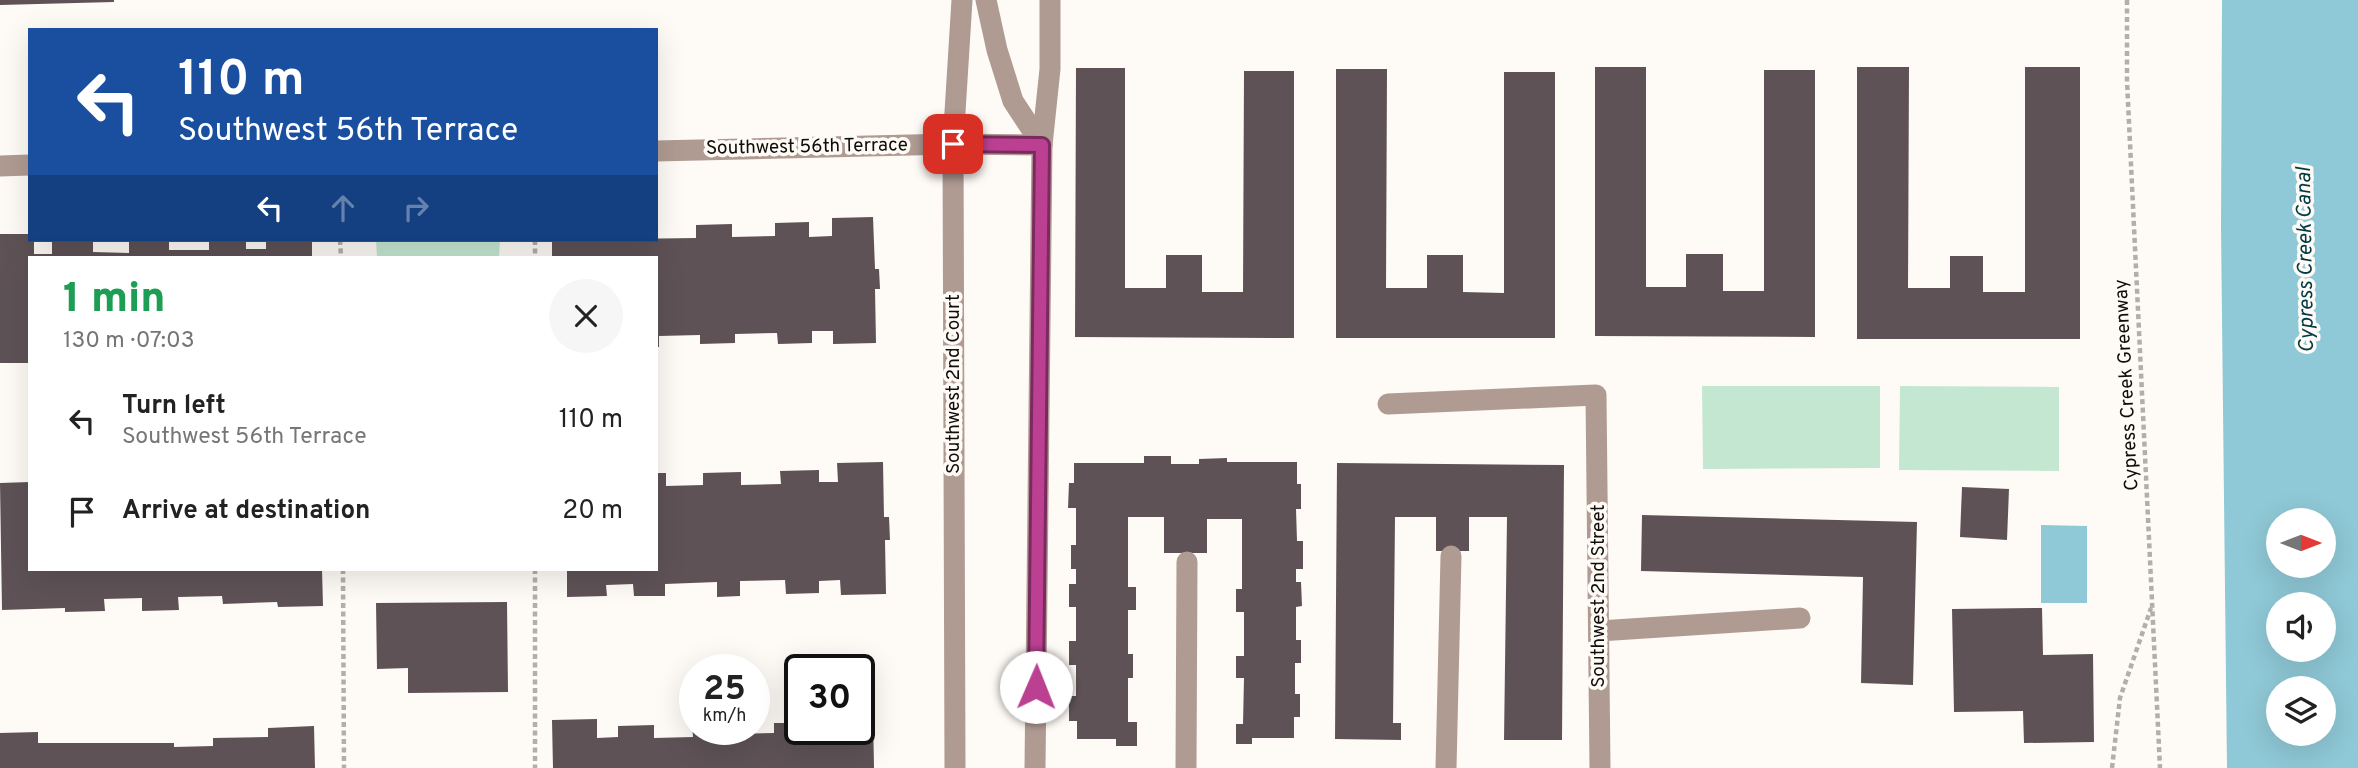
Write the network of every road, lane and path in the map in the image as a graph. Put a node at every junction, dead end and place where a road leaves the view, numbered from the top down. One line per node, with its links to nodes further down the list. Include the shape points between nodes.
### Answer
1 (962, 0): 5 (street, Southwest 2nd Court)
2 (986, 0): 6 (street, via 1013,101)
3 (1050, 0): 6 (street, via 1050,69)
4 (2127, 0): 15 (path, Cypress Creek Greenway)
5 (953, 144): 6 (street, Southwest 56th Terrace); 7 (street, Southwest 56th Terrace); 20 (street, Southwest 2nd Court)
6 (1042, 145): 21 (street)
7 (658, 151)
8 (28, 165): 9 (street)
9 (0, 166)
10 (1388, 404): 17 (street, Southwest 2nd Street, via 1597,395)
11 (1451, 556): 23 (street)
12 (1186, 562): 22 (street)
13 (343, 571): 18 (path)
14 (535, 571): 19 (path)
15 (2152, 604): 25 (path, via 2120,698); 26 (path, Cypress Creek Greenway)
16 (1800, 618): 17 (street)
17 (1599, 631): 24 (street, Southwest 2nd Street)
18 (344, 768)
19 (535, 768)
20 (955, 768)
21 (1035, 768)
22 (1186, 768)
23 (1446, 768)
24 (1600, 768)
25 (2112, 768)
26 (2160, 768)

